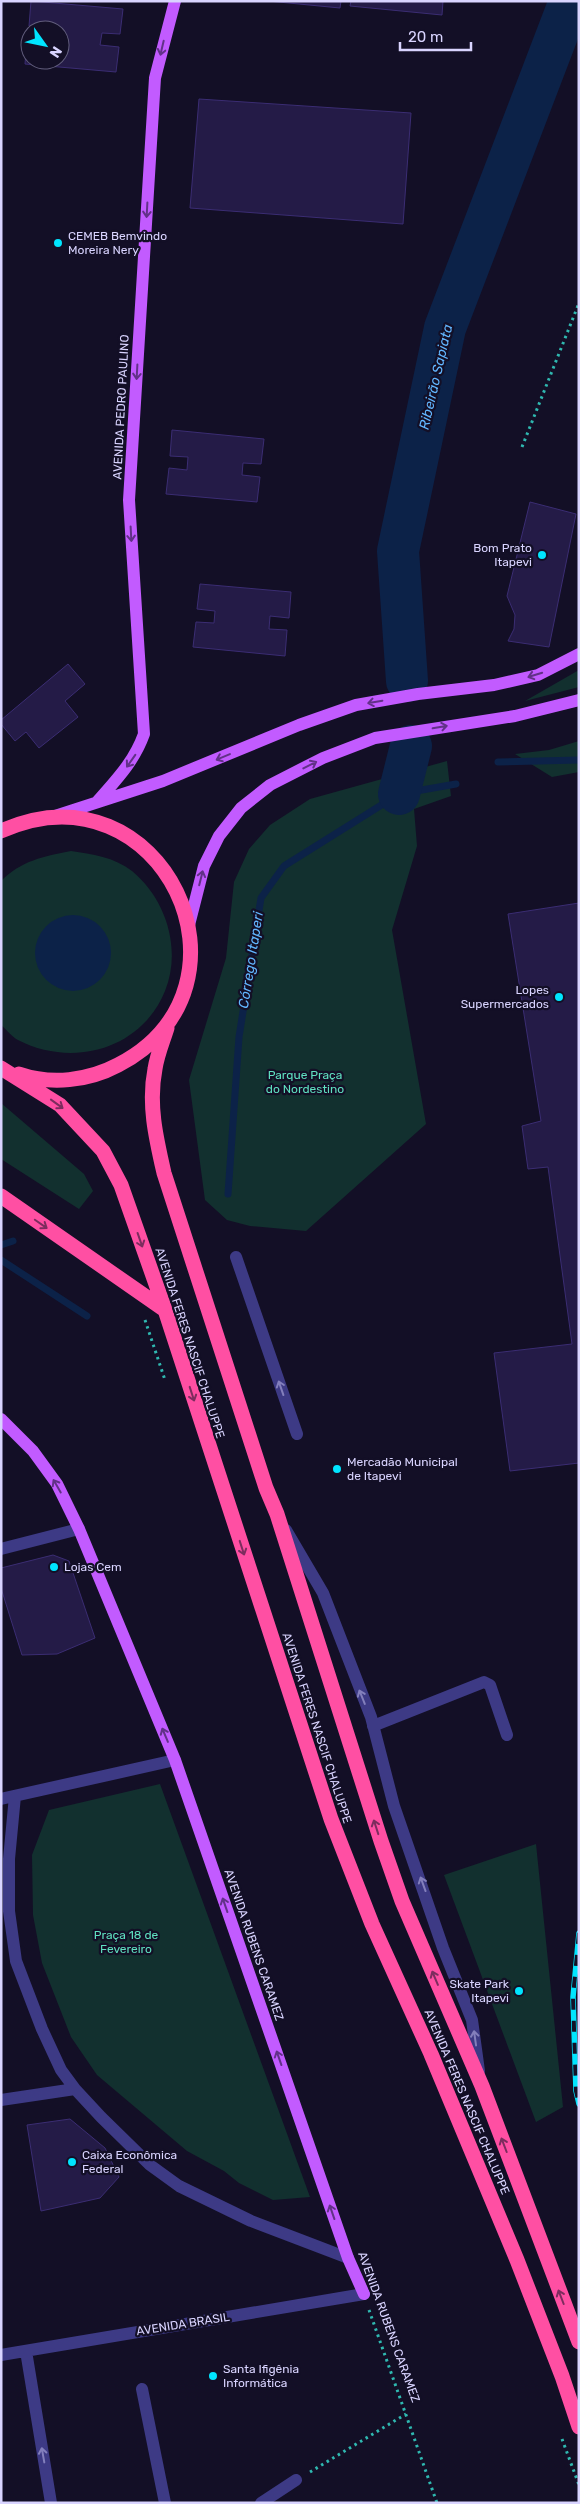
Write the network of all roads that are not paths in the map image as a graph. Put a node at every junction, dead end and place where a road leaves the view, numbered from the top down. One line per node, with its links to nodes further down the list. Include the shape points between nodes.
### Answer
1 (175, 1): 4 (main road, AVENIDA PEDRO PAULINO, one-way to 4, via 155,78 129,500 144,734 127,767)
2 (579, 654): 4 (main road, one-way to 4, via 538,675 356,706 299,725 163,781)
3 (579, 700): 7 (main road, one-way to 3, via 204,866 219,836 241,808 270,785 323,758 374,738 516,716)
4 (97, 802): 5 (main road)
5 (55, 816): 6 (highway, via 22,822); 7 (highway, via 93,820 128,835 162,866 178,890)
6 (1, 831)
7 (189, 925): 8 (highway, via 191,962 181,999)
8 (166, 1028): 9 (highway, via 136,1056 103,1073 68,1080 32,1078); 15 (highway, AVENIDA FERES NASCIF CHALUPPE, via 155,1069 152,1102 156,1137 177,1215)
9 (1, 1068): 12 (highway, AVENIDA FERES NASCIF CHALUPPE, one-way to 12, via 60,1105 103,1152 121,1185)
10 (1, 1196): 12 (highway, one-way to 12)
11 (236, 1257): 14 (street, one-way to 11)
12 (164, 1310): 32 (highway, AVENIDA FERES NASCIF CHALUPPE, one-way to 32, via 331,1819 372,1924 518,2260)
13 (1, 1419): 16 (main road, AVENIDA RUBENS CARAMEZ, one-way to 13, via 56,1484 33,1451)
14 (297, 1434)
15 (277, 1514): 18 (street, one-way to 15, via 323,1593); 23 (highway, AVENIDA FERES NASCIF CHALUPPE, one-way to 15, via 402,1901)
16 (79, 1529): 17 (street); 20 (main road, AVENIDA RUBENS CARAMEZ, one-way to 16)
17 (1, 1549)
18 (373, 1726): 19 (street, via 484,1682 490,1685); 23 (street, one-way to 18, via 472,2020 394,1806)
19 (508, 1735)
20 (175, 1760): 21 (street); 26 (main road, AVENIDA RUBENS CARAMEZ, one-way to 20)
21 (15, 1796): 22 (street); 24 (street, via 9,1894 16,1961 42,2030 61,2070)
22 (1, 1799)
23 (482, 2086): 28 (highway, AVENIDA FERES NASCIF CHALUPPE, one-way to 23)
24 (76, 2089): 25 (street); 26 (street, via 150,2165 179,2186 251,2221)
25 (1, 2100)
26 (348, 2258): 27 (main road, AVENIDA RUBENS CARAMEZ)
27 (364, 2294): 29 (street, AVENIDA BRASIL)
28 (579, 2342)
29 (26, 2351): 30 (street, AVENIDA BRASIL); 34 (street, one-way to 29)
30 (1, 2355)
31 (142, 2390): 35 (street)
32 (579, 2427)
33 (296, 2480): 36 (street)
34 (51, 2503)
35 (165, 2503)
36 (261, 2503)

